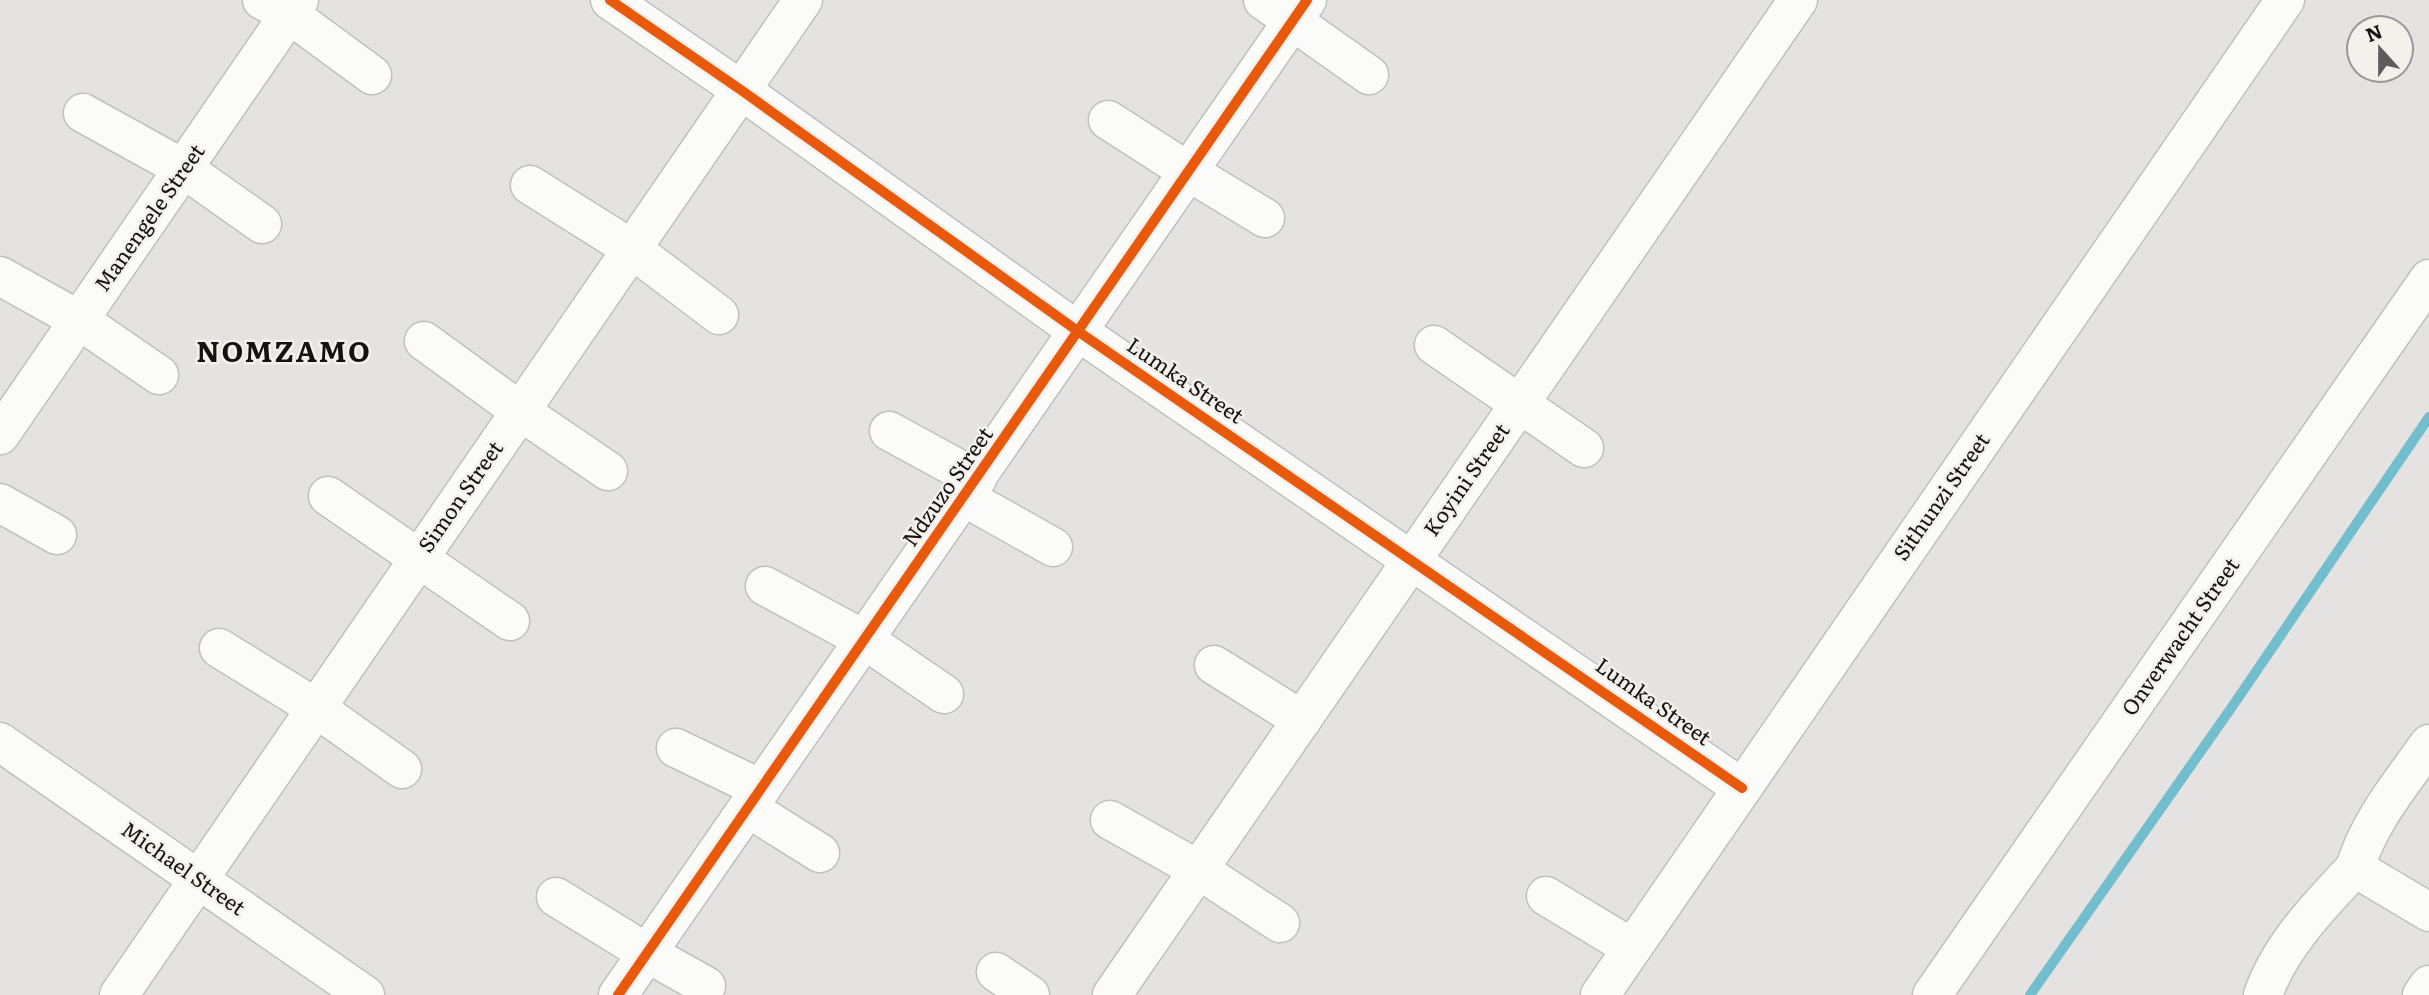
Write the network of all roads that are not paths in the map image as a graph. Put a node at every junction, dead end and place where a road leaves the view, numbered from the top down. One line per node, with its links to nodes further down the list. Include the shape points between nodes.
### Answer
1 (610, 0): 9 (street, Lumka Street)
2 (803, 0): 9 (street, Simon Street)
3 (1798, 0): 26 (street, Koyini Street)
4 (2285, 0): 51 (street, Sithunzi Street)
5 (284, 5): 7 (street); 12 (street, Manengele Street)
6 (1287, 7): 8 (street); 13 (street, Ndzuzo Street)
7 (372, 75)
8 (1369, 75)
9 (741, 90): 17 (street, Simon Street); 22 (street, Lumka Street)
10 (83, 113): 12 (street)
11 (1108, 120): 13 (street)
12 (184, 169): 16 (street); 21 (street, Manengele Street)
13 (1189, 172): 15 (street); 22 (street, Ndzuzo Street)
14 (530, 185): 17 (street)
15 (1265, 218)
16 (262, 224)
17 (632, 249): 20 (street); 27 (street, Simon Street)
18 (0, 276): 21 (street)
19 (2429, 279): 73 (street, Onverwacht Street)
20 (719, 316)
21 (79, 320): 25 (street); 29 (street, Manengele Street)
22 (1079, 332): 32 (street, Ndzuzo Street); 38 (street, Lumka Street)
23 (424, 341): 27 (street)
24 (1434, 345): 26 (street)
25 (159, 375)
26 (1521, 403): 30 (street); 38 (street, Koyini Street)
27 (520, 411): 31 (street); 37 (street, Simon Street)
28 (889, 431): 32 (street)
29 (0, 435)
30 (1584, 448)
31 (608, 471)
32 (971, 488): 36 (street); 41 (street, Ndzuzo Street)
33 (328, 496): 37 (street)
34 (0, 503): 35 (street)
35 (57, 535)
36 (1053, 547)
37 (419, 558): 40 (street); 45 (street, Simon Street)
38 (1413, 559): 46 (street, Koyini Street); 51 (street, Lumka Street)
39 (765, 586): 41 (street)
40 (510, 621)
41 (865, 640): 44 (street); 52 (street, Ndzuzo Street)
42 (219, 648): 45 (street)
43 (1214, 665): 46 (street)
44 (944, 694)
45 (316, 708): 50 (street); 57 (street, Simon Street)
46 (1302, 720): 56 (street, Koyini Street)
47 (0, 742): 57 (street, Michael Street)
48 (2429, 744): 55 (street, via 2372,825)
49 (676, 748): 52 (street)
50 (402, 769)
51 (1742, 788): 62 (street, Sithunzi Street)
52 (755, 799): 54 (street); 63 (street, Ndzuzo Street)
53 (1110, 820): 56 (street)
54 (820, 853)
55 (2355, 868): 60 (street); 74 (street, via 2316,909 2273,969)
56 (1199, 870): 61 (street); 71 (street, Koyini Street)
57 (198, 880): 67 (street, Simon Street); 68 (street, Michael Street)
58 (1546, 896): 62 (street)
59 (556, 897): 63 (street)
60 (2429, 912)
61 (1280, 923)
62 (1632, 948): 72 (street, Sithunzi Street)
63 (647, 953): 66 (street); 69 (street, Ndzuzo Street)
64 (996, 972): 70 (street)
65 (2429, 985): 75 (street)
66 (706, 986)
67 (119, 995)
68 (365, 995)
69 (618, 995)
70 (1030, 995)
71 (1112, 995)
72 (1600, 995)
73 (1932, 995)
74 (2263, 995)
75 (2422, 995)

